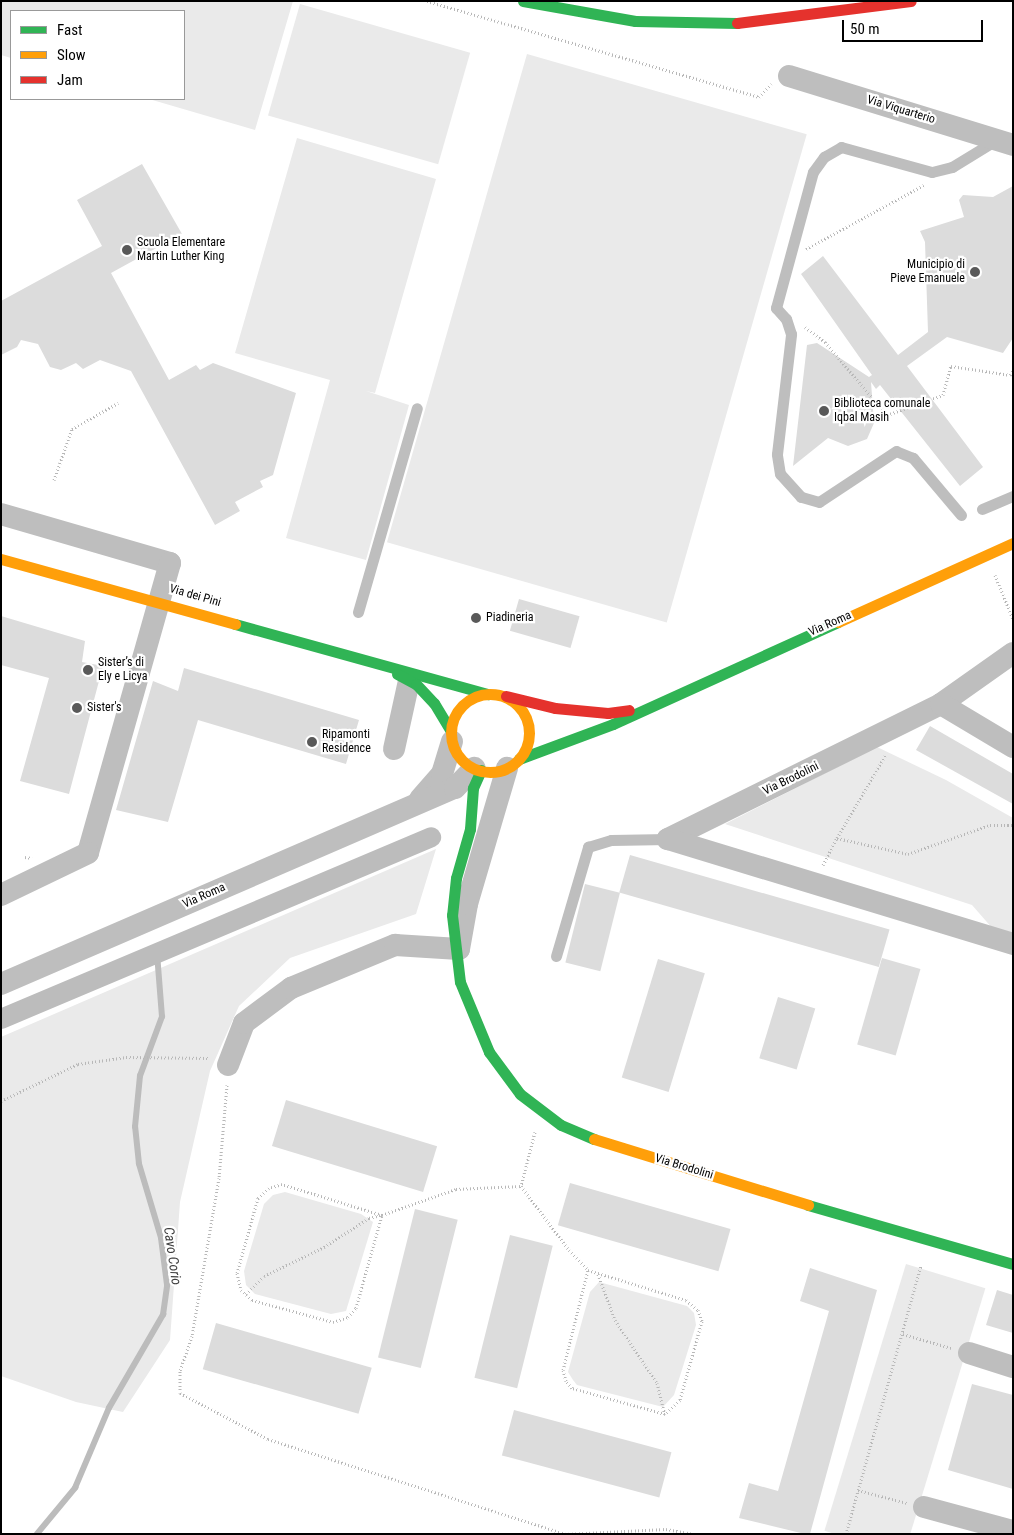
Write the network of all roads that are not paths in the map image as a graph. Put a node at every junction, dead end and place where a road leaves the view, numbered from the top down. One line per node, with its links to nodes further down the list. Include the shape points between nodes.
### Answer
1 (523, 1): 2 (street, via 625,20 694,24 759,22)
2 (910, 1)
3 (789, 76): 4 (street, Via Viquarterio)
4 (1004, 142): 9 (lane, via 932,172 841,147 824,156 814,172 776,308 786,319 791,334 777,454 780,474 801,497 819,502 896,452 913,458)
5 (417, 408): 13 (lane)
6 (1013, 496): 7 (lane)
7 (982, 509)
8 (1, 514): 12 (street, via 170,563)
9 (961, 515)
10 (1013, 542): 20 (street, Via Roma)
11 (1, 559): 12 (street, Via dei Pini)
12 (160, 600): 15 (street, Via dei Pini); 28 (street, via 88,853)
13 (358, 612)
14 (1013, 653): 19 (street, Via Brodolini)
15 (381, 664): 16 (street, Via dei Pini); 17 (street, Via dei Pini)
16 (409, 681): 21 (street, Via dei Pini, via 434,703); 23 (street)
17 (488, 694): 18 (street); 21 (street, via 472,699 459,710)
18 (502, 696): 20 (street, Via Roma, via 553,708 600,712); 24 (street, via 516,703 525,716 529,731 527,746)
19 (941, 704): 22 (street); 27 (street, Via Brodolini)
20 (648, 706): 24 (street, Via Roma)
21 (452, 736): 25 (street, via 460,757); 26 (street, Via Roma, via 442,774 430,791)
22 (1013, 747)
23 (394, 749)
24 (513, 764): 25 (street); 30 (street, Via Brodolini, via 467,904)
25 (477, 769): 26 (street, Via Roma, via 455,788); 30 (street, Via Brodolini, via 470,829 456,878 452,915)
26 (406, 808): 32 (street, Via Roma)
27 (668, 840): 29 (street); 31 (lane, via 611,840 588,847)
28 (1, 895)
29 (1013, 944)
30 (459, 949): 33 (street, via 395,945 291,988 244,1023); 34 (street, Via Brodolini, via 460,982 488,1052 520,1094 561,1125 584,1136 904,1235)
31 (556, 956)
32 (1, 984)
33 (228, 1065)
34 (1013, 1264)
35 (969, 1353): 36 (street)
36 (1013, 1367)
37 (924, 1507): 38 (street)
38 (1013, 1531)

